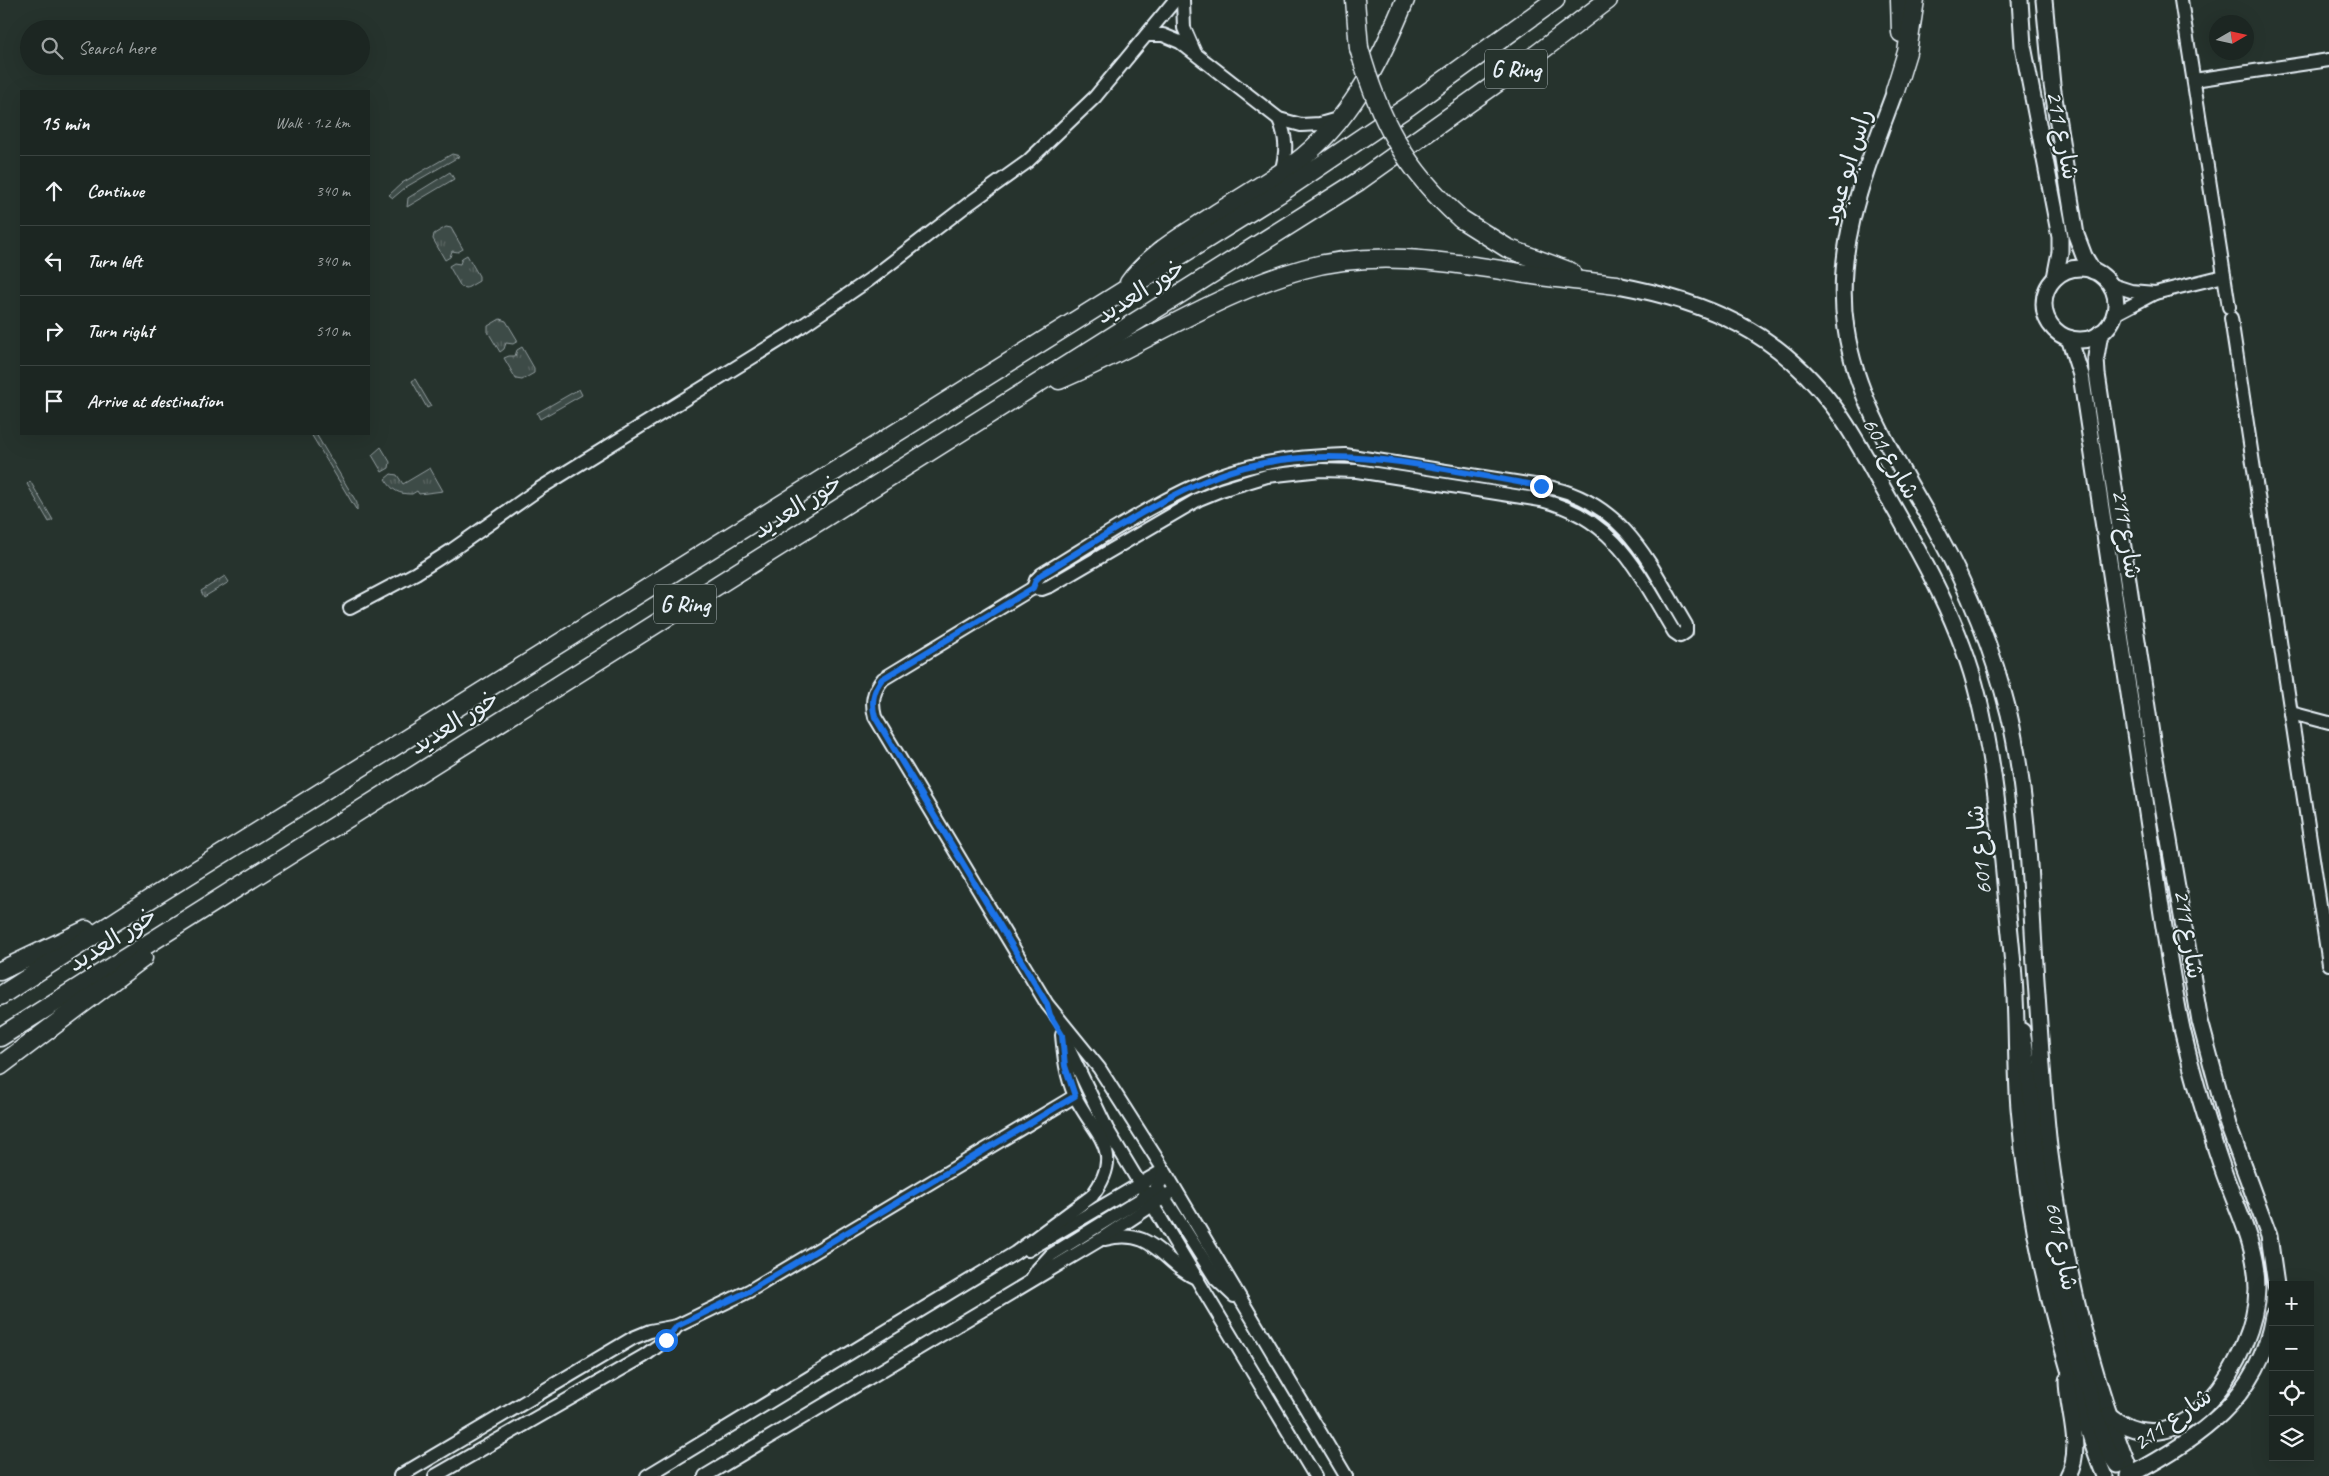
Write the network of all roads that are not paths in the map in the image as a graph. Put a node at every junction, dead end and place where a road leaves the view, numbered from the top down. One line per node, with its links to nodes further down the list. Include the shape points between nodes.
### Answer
1 (1175, 0): 12 (street)
2 (1183, 0): 13 (street, via 1184,28)
3 (1355, 0): 24 (highway, bridge, via 1359,48 1374,98 1408,163 1427,187 1461,219 1507,248 1534,260)
4 (1405, 0): 17 (highway, via 1378,61 1362,90)
5 (1555, 0): 25 (highway, خور العديد / G Ring, via 1356,143)
6 (1608, 0): 30 (highway, خور العديد / G Ring, via 1359,181)
7 (1900, 0): 16 (highway, via 1901,41)
8 (1915, 0): 16 (highway, via 1907,52)
9 (2020, 0): 22 (main road, شارع 211, via 2023,46 2060,237)
10 (2044, 0): 20 (main road, شارع 211, via 2052,85 2076,235)
11 (2181, 0): 15 (street)
12 (1148, 35): 13 (street, via 1173,38); 33 (street, via 1095,97 1027,162 850,294 539,489 416,573)
13 (1197, 55): 18 (street)
14 (2329, 60): 15 (street)
15 (2194, 80): 21 (street)
16 (1896, 91): 31 (main road, راس ابو عبود, via 1856,200 1843,297 1858,381)
17 (1340, 118): 18 (street, via 1301,126); 19 (highway, via 1307,152)
18 (1279, 119): 19 (street, via 1287,149)
19 (1281, 172): 25 (highway, via 1149,259)
20 (2093, 271): 22 (main road, via 2073,269); 23 (main road)
21 (2224, 276): 26 (street); 34 (street)
22 (2055, 278): 29 (main road, via 2047,289 2044,309 2053,327)
23 (2109, 284): 26 (street); 27 (main road, via 2115,302)
24 (1617, 285): 30 (highway, via 1426,259 1331,262 1273,278 1238,293 1126,350); 41 (main road, شارع 601, via 1657,293 1713,311 1769,342 1795,364 1834,407 1849,429 1917,548 1947,608 1978,693 1998,809)
25 (1121, 293): 36 (highway, خور العديد / G Ring)
26 (2155, 293): 27 (street)
27 (2114, 315): 28 (main road)
28 (2100, 333): 29 (main road, via 2086,339); 54 (main road, شارع 211, via 2097,374 2153,747 2195,994 2220,1100 2268,1236)
29 (2069, 338): 60 (main road, شارع 211, via 2081,375 2182,1025 2209,1131 2251,1243 2257,1287 2254,1318 2238,1362 2222,1388 2200,1412 2171,1430 2147,1434 2128,1429)
30 (1010, 400): 37 (highway, خور العديد / G Ring)
31 (1895, 457): 60 (main road, شارع 601, via 1939,535 1976,611 2009,716 2024,811 2053,1176 2070,1273)
32 (1033, 588): 32 (street, via 1050,586 1149,526 1210,494 1267,476 1338,470 1541,500 1572,510 1600,527 1623,550 1674,632 1683,635 1686,629 1636,542 1618,522 1586,499 1553,488 1345,456 1281,460 1199,483 1042,574); 42 (street, via 889,674 877,686 873,709)
33 (350, 608)
34 (2291, 713): 35 (street); 38 (street)
35 (2329, 723)
36 (150, 899): 39 (highway); 40 (highway, خور العديد / G Ring)
37 (208, 906): 44 (highway, خور العديد / G Ring); 45 (highway, via 116,980)
38 (2329, 964)
39 (0, 971)
40 (0, 996)
41 (2015, 998): 59 (main road, شارع 601, via 2017,1085 2026,1176 2043,1268); 69 (main road, via 2029,1068 2045,1212 2064,1302 2106,1441)
42 (1047, 1004): 43 (street); 47 (street, via 1096,1063)
43 (1062, 1035): 46 (street, via 1065,1066); 48 (street, via 1102,1121)
44 (0, 1037)
45 (0, 1066)
46 (1075, 1096): 52 (street, via 1102,1138 1106,1158 1103,1178 1084,1203); 57 (street, via 765,1281)
47 (1164, 1170): 48 (street); 49 (street); 50 (street)
48 (1141, 1184): 50 (street); 52 (street, via 1043,1243)
49 (1176, 1190): 50 (street); 56 (street)
50 (1156, 1196): 51 (street); 53 (street); 55 (street, via 1051,1254); 56 (street, via 1216,1279)
51 (1098, 1241): 53 (street, via 1116,1236 1145,1240); 55 (street)
52 (1015, 1253): 64 (street)
53 (1198, 1279): 66 (street)
54 (2275, 1281)
55 (1030, 1282): 65 (street)
56 (1241, 1300): 67 (street)
57 (677, 1326): 62 (street, via 633,1338); 63 (street, via 659,1346 644,1356)
58 (2270, 1326): 69 (main road, شارع 211, via 2258,1364 2235,1401 2187,1441)
59 (2067, 1363): 61 (main road, شارع 601); 68 (main road, via 2068,1404 2074,1440 2073,1464)
60 (2108, 1414): 69 (main road, شارع 601)
61 (2100, 1474): 69 (main road)
62 (400, 1476)
63 (435, 1476)
64 (647, 1476)
65 (705, 1476)
66 (1315, 1476)
67 (1346, 1476)
68 (2068, 1476)
69 (2127, 1476)

